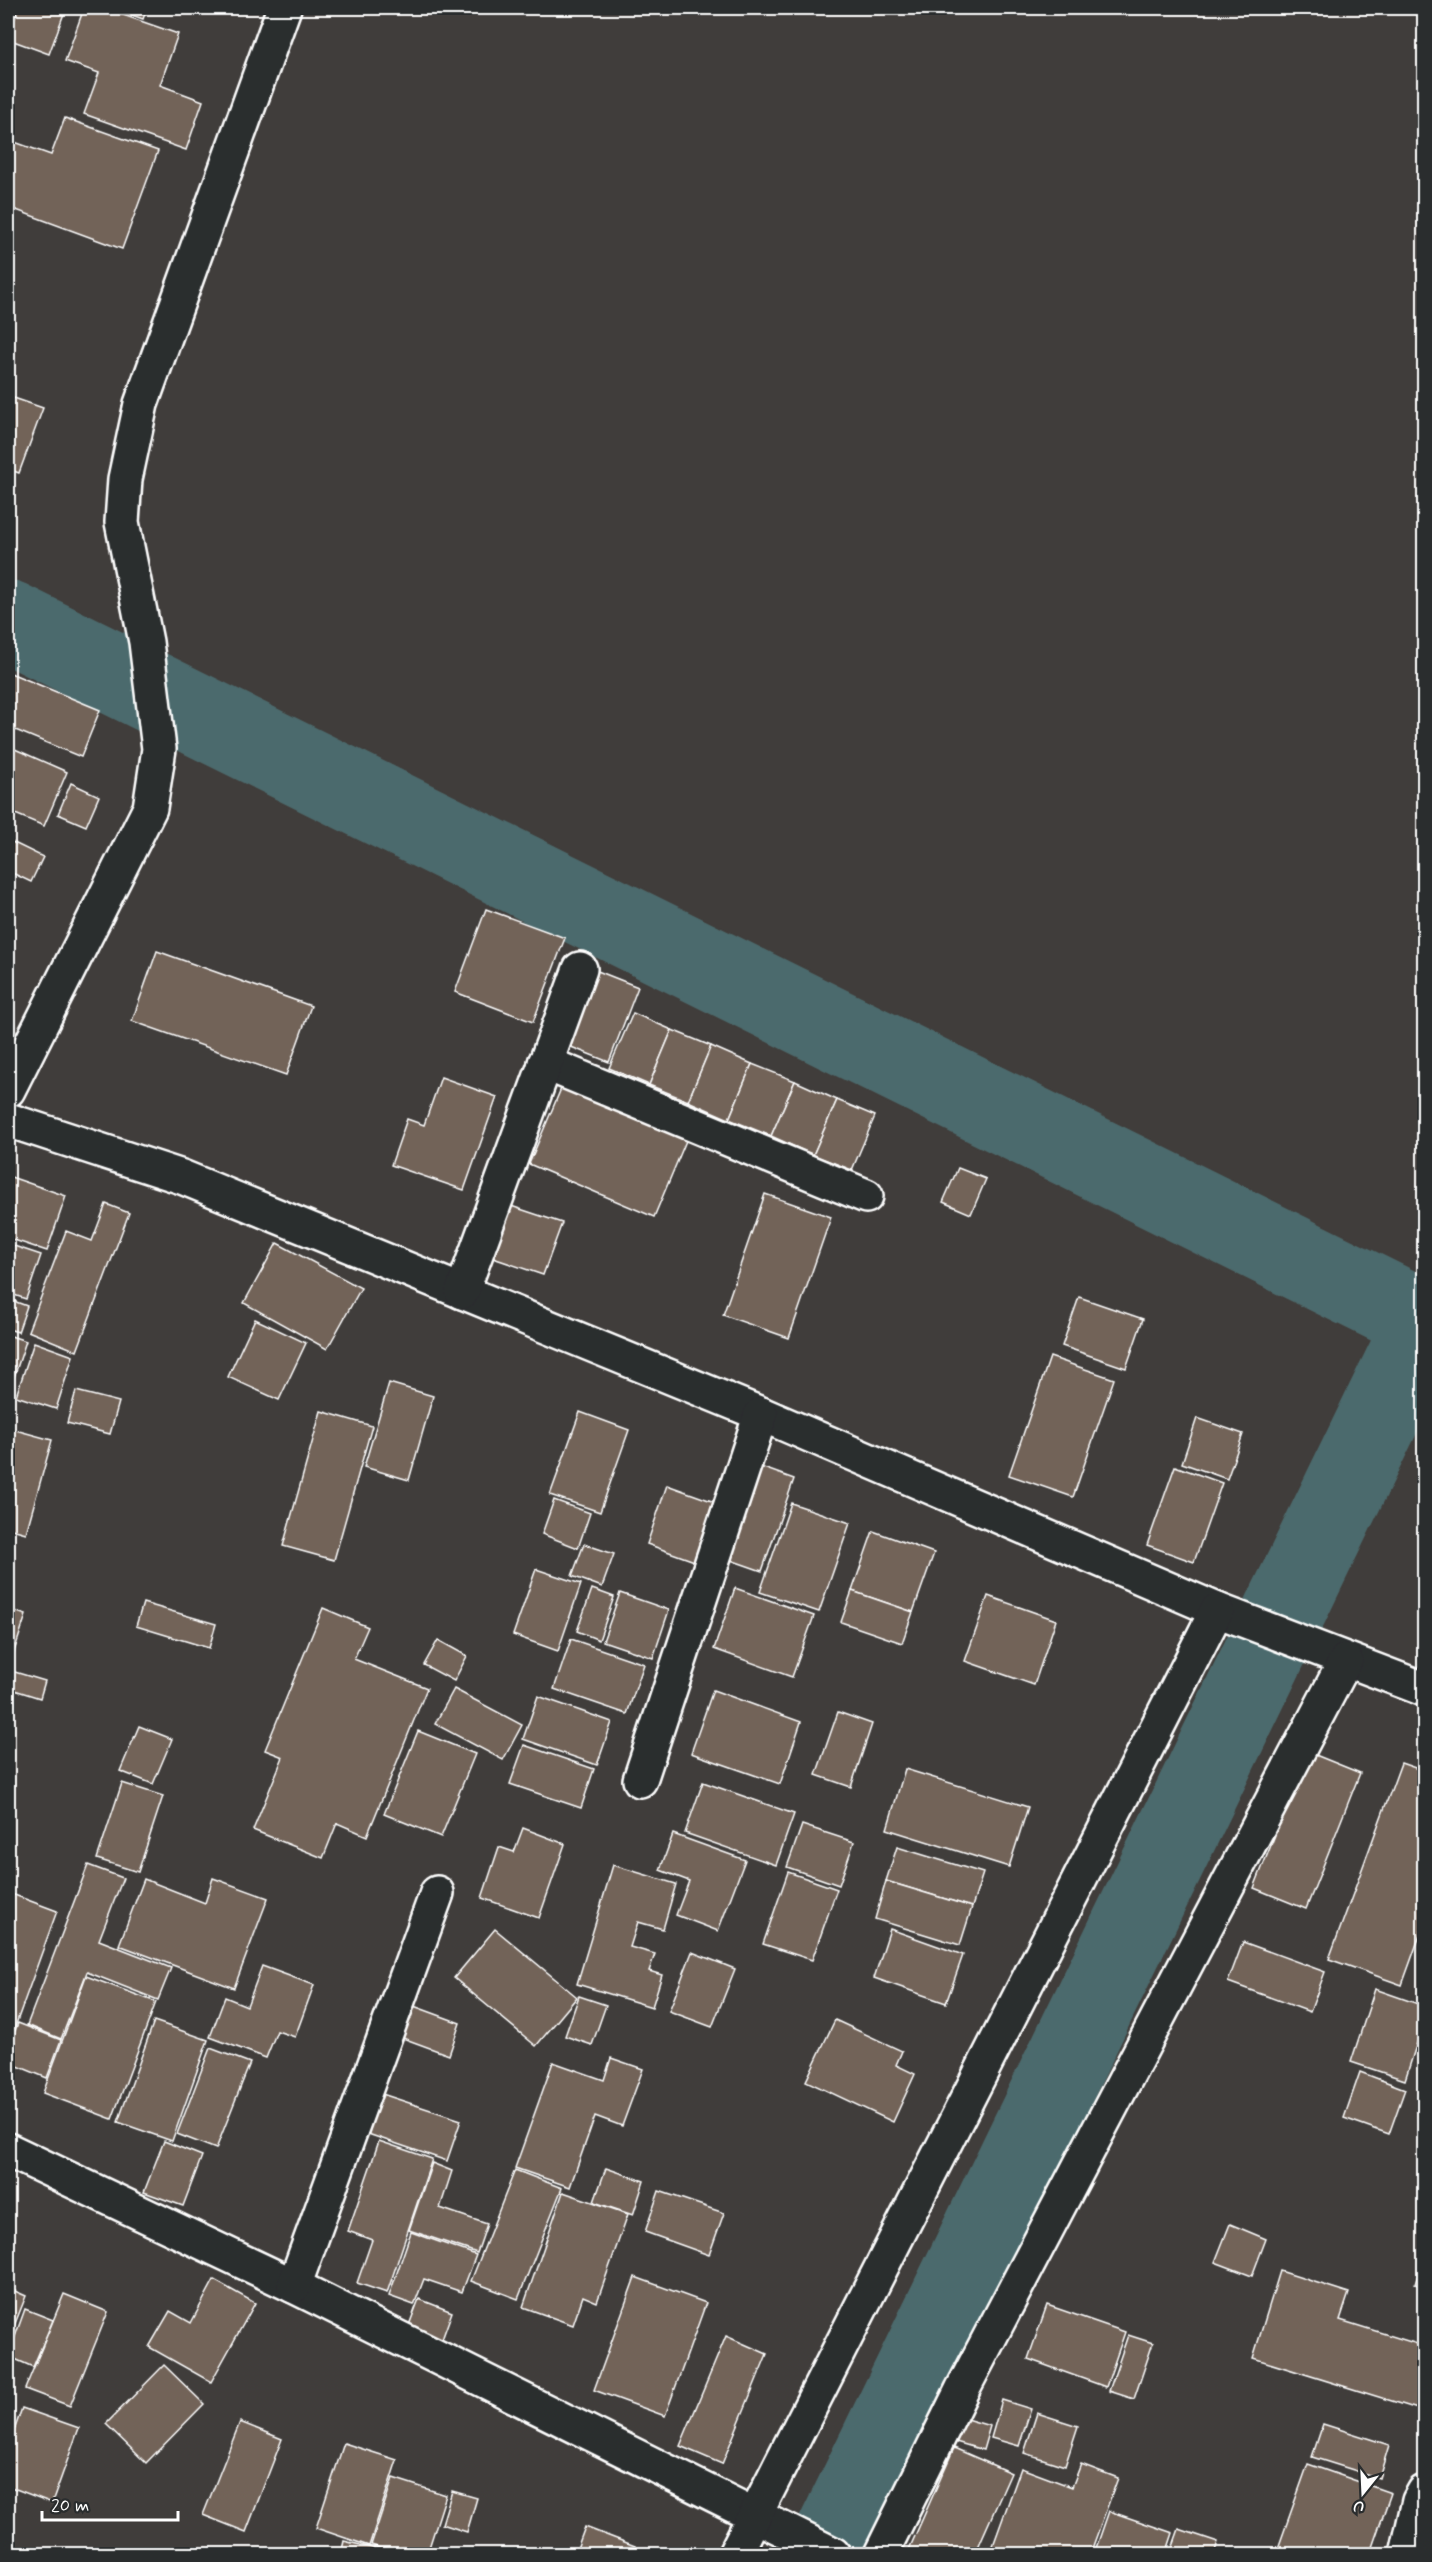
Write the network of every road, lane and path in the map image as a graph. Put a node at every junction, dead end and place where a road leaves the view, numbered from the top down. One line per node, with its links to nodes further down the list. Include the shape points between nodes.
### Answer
1 (284, 8): 4 (street, via 141,404 125,479 122,522 146,642 159,749 150,808)
2 (580, 969): 3 (street)
3 (546, 1063): 6 (street); 7 (street)
4 (8, 1090)
5 (8, 1120): 7 (street, via 182,1177)
6 (866, 1196)
7 (462, 1292): 8 (street)
8 (761, 1414): 9 (street); 12 (street)
9 (1217, 1610): 10 (street); 17 (street)
10 (1340, 1658): 11 (street); 20 (street)
11 (1425, 1689)
12 (640, 1780)
13 (437, 1893): 15 (street)
14 (8, 2150): 15 (street)
15 (294, 2286): 17 (street)
16 (1425, 2492): 21 (street, via 1419,2501)
17 (755, 2515): 18 (street); 19 (street)
18 (735, 2554)
19 (833, 2554)
20 (881, 2554)
21 (1407, 2554)

